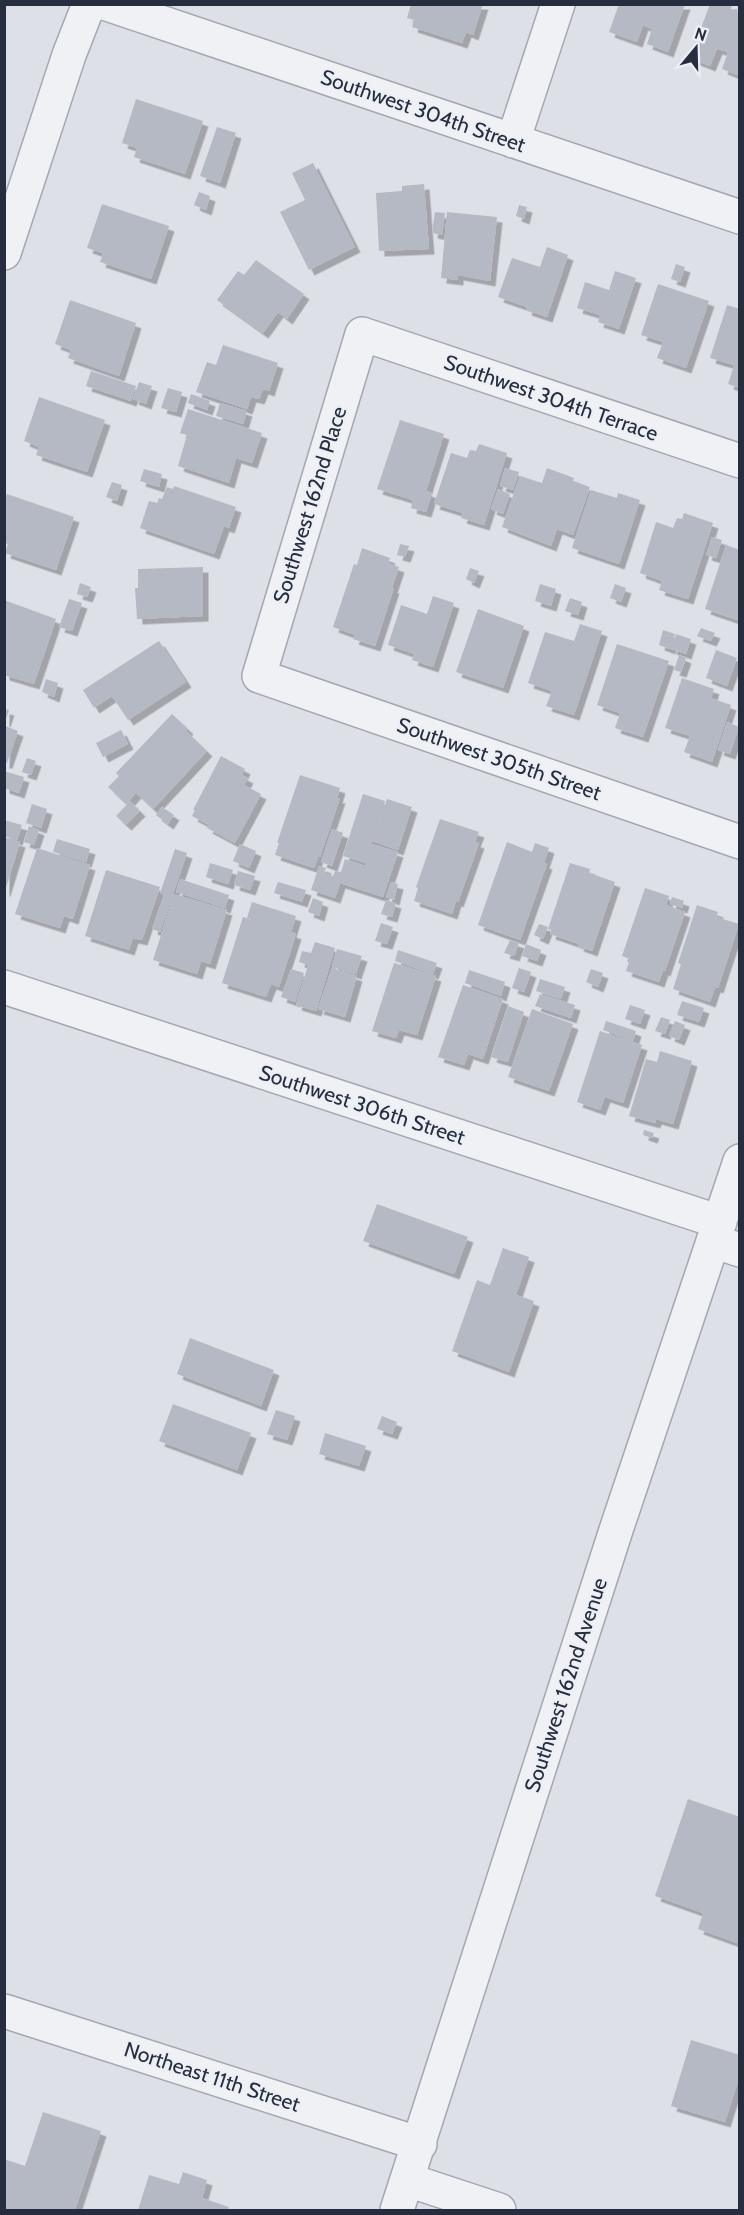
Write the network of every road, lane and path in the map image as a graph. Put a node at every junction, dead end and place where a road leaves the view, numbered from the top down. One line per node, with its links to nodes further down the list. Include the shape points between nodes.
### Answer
1 (89, 4): 6 (street)
2 (107, 4): 4 (street, Southwest 304th Street)
3 (558, 4): 4 (street)
4 (513, 141): 5 (street, Southwest 304th Street)
5 (740, 217)
6 (4, 253)
7 (362, 334): 8 (street, Southwest 304th Terrace); 9 (street, Southwest 162nd Place)
8 (740, 461)
9 (259, 676): 10 (street, Southwest 305th Street)
10 (740, 842)
11 (4, 987): 13 (street, Southwest 306th Street)
12 (740, 1161): 13 (street, Southwest 162nd Avenue)
13 (724, 1238): 15 (street, Southwest 162nd Avenue, via 616,1530)
14 (4, 2011): 15 (street, Northeast 11th Street)
15 (420, 2144): 16 (street, Southwest 162nd Avenue)
16 (408, 2180): 17 (street, Southwest 162nd Avenue); 18 (street)
17 (397, 2211)
18 (499, 2211)

